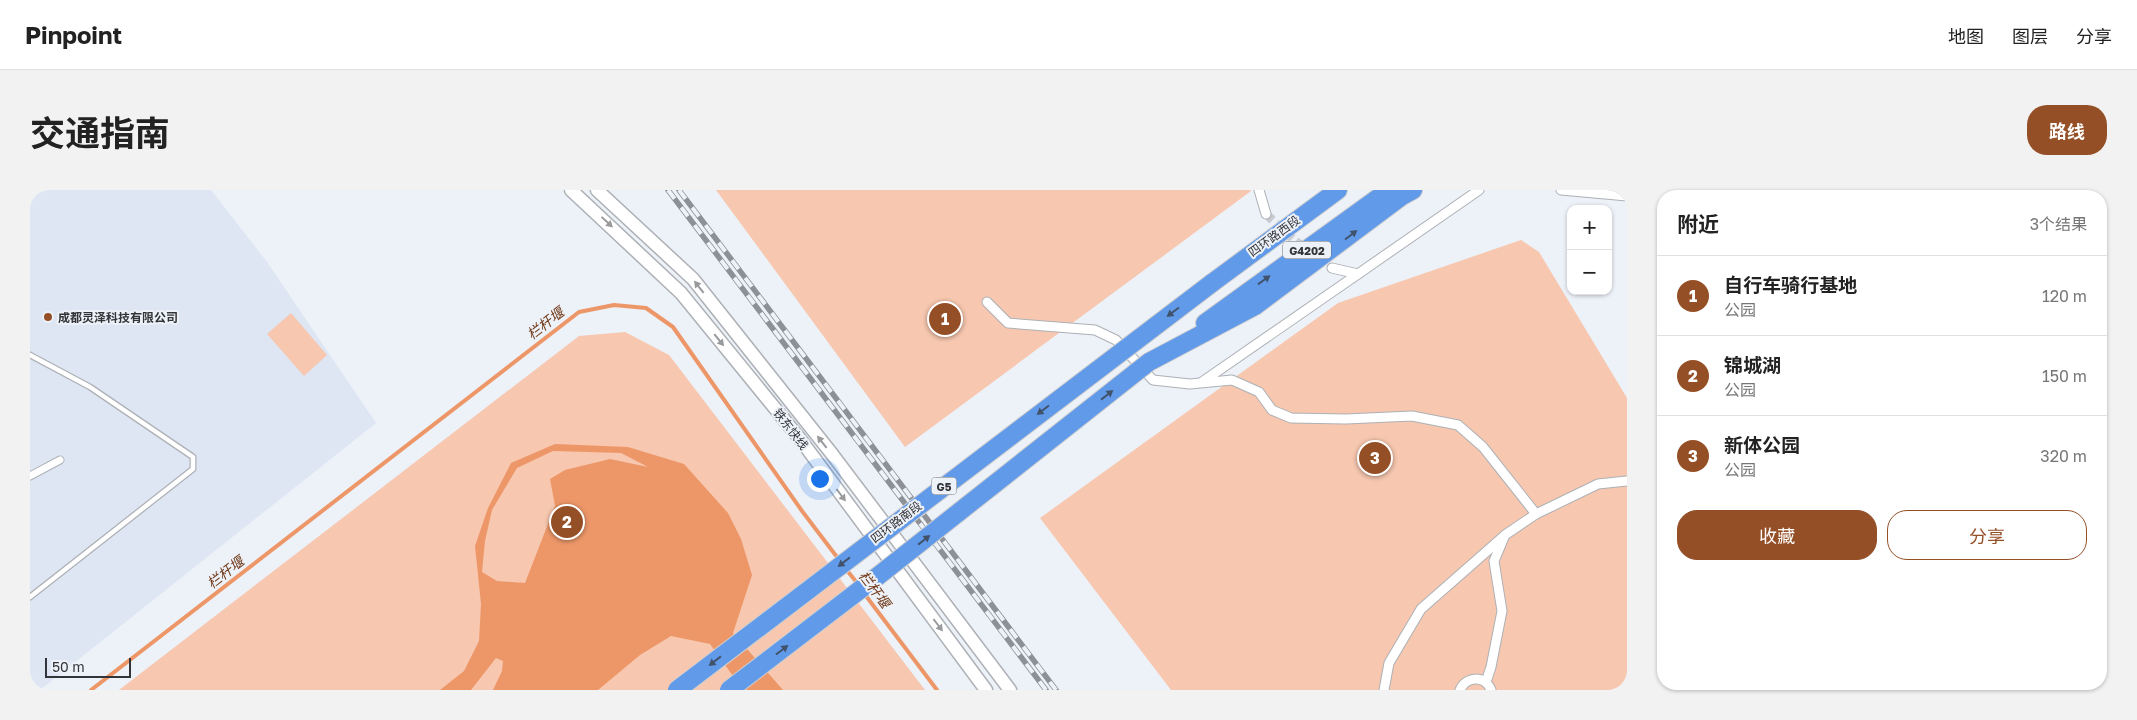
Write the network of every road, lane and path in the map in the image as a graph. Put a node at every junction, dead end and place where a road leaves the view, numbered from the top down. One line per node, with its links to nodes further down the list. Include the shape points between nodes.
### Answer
1 (571, 190): 28 (main road, 铁东快线, one-way to 28, via 681,293 800,439)
2 (598, 190): 29 (main road, 铁东快线, one-way to 2, via 832,454 693,279)
3 (1259, 190): 10 (street)
4 (1317, 190): 11 (highway, G5)
5 (1338, 190): 11 (highway, 四环路西段 / G4202)
6 (1479, 190): 13 (street)
7 (1561, 190): 9 (street)
8 (1404, 192): 17 (highway, G4202, one-way to 8); 17 (highway, G5, one-way to 8, via 1255,306)
9 (1627, 196)
10 (1266, 214)
11 (1234, 265): 14 (highway, 四环路西段 / G5)
12 (1332, 268): 13 (street)
13 (1358, 274): 18 (street)
14 (1212, 283): 26 (highway, 四环路南段 / G5, one-way to 26, bridge)
15 (987, 302): 18 (street, via 1008,323 1095,330 1116,340 1153,380)
16 (30, 355): 24 (lane, via 90,387 194,457 195,462 193,469)
17 (1149, 362): 27 (highway, G5, one-way to 17, bridge)
18 (1200, 383): 22 (street, via 1232,380 1259,392 1272,410 1291,418 1412,416 1458,425 1483,447)
19 (60, 460): 20 (street)
20 (30, 476)
21 (1627, 481): 22 (street, via 1598,484)
22 (1536, 514): 23 (street)
23 (1505, 535): 25 (street, via 1494,561 1502,611); 30 (street, via 1421,609 1389,663)
24 (30, 597)
25 (1489, 686): 31 (street, via 1476,678 1470,679)
26 (677, 690)
27 (730, 690)
28 (986, 690)
29 (1010, 690)
30 (1384, 690)
31 (1460, 690)

